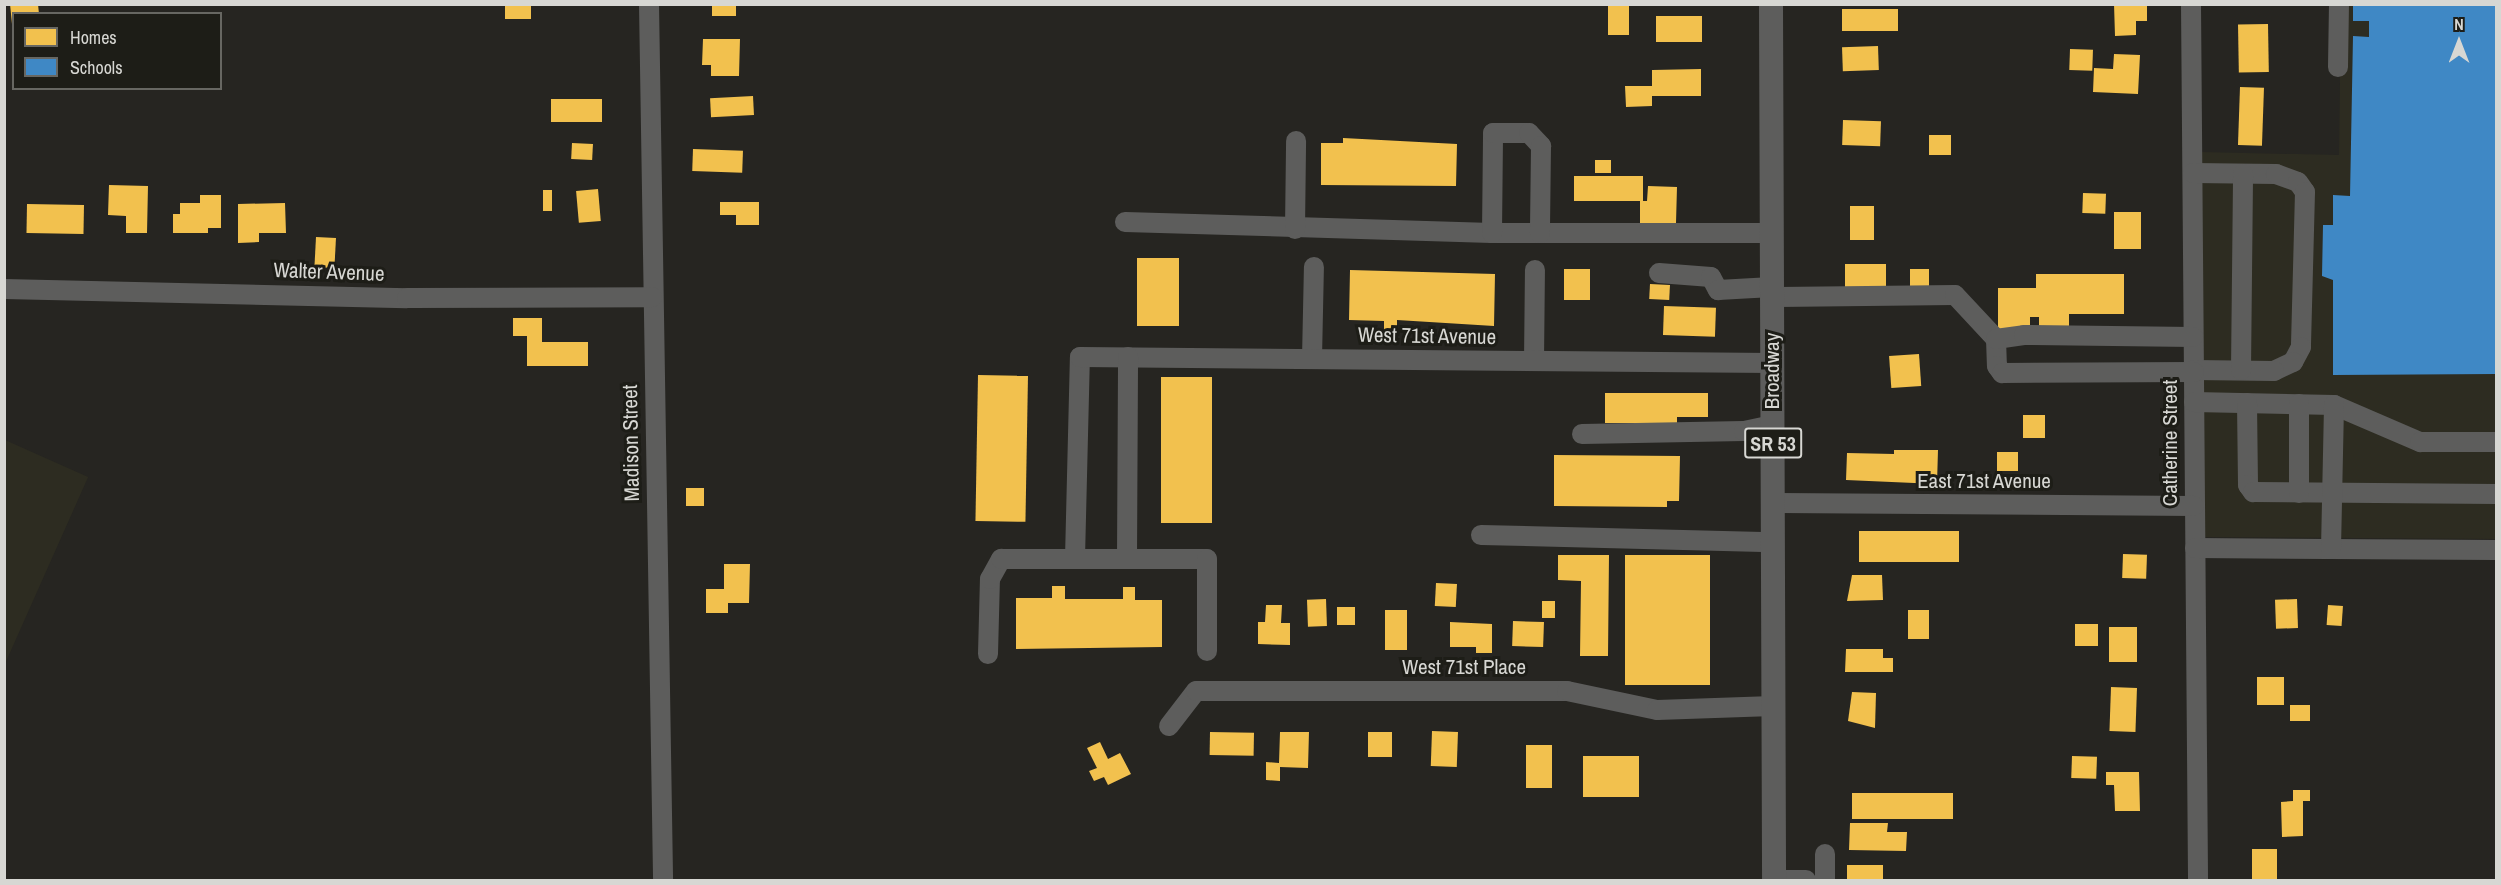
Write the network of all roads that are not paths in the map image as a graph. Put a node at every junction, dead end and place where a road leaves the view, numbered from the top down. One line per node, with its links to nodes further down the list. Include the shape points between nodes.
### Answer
1 (649, 4): 19 (street, Madison Street)
2 (1771, 4): 13 (main road, Broadway / SR 53)
3 (2191, 4): 7 (street, Catherine Street)
4 (2339, 4): 5 (street)
5 (2338, 67)
6 (1296, 141): 10 (street)
7 (2193, 173): 8 (street); 20 (street, Catherine Street)
8 (2243, 174): 26 (street); 26 (street, via 2289,178 2305,192 2301,347 2293,362 2281,369)
9 (1125, 222): 10 (street)
10 (1295, 229): 11 (street)
11 (1492, 233): 12 (street); 12 (street, via 1493,133 1529,133 1541,146)
12 (1540, 233): 13 (street)
13 (1772, 233): 18 (main road, Broadway / SR 53)
14 (1314, 267): 23 (street)
15 (1535, 270): 24 (street)
16 (1659, 273): 18 (street, via 1711,277 1718,290)
17 (4, 289): 19 (street, Walter Avenue, via 406,298)
18 (1772, 292): 21 (street, via 1955,295); 25 (main road, Broadway / SR 53)
19 (652, 297): 52 (street, Madison Street)
20 (2193, 337): 21 (street); 27 (street, Catherine Street)
21 (1996, 339): 27 (street, via 1997,366 2002,373)
22 (1128, 357): 23 (street, West 71st Avenue); 45 (street, West 71st Avenue, via 1080,357); 46 (street)
23 (1312, 359): 24 (street, West 71st Avenue)
24 (1534, 361): 25 (street, West 71st Avenue)
25 (1773, 363): 32 (main road, Broadway / SR 53)
26 (2241, 370): 27 (street)
27 (2194, 371): 28 (street, Catherine Street)
28 (2194, 402): 29 (street); 39 (street, Catherine Street)
29 (2247, 403): 30 (street); 35 (street, via 2248,485 2253,492)
30 (2299, 404): 31 (street); 35 (street)
31 (2334, 405): 34 (street, via 2420,442); 36 (street)
32 (1773, 425): 33 (street, via 1744,430); 38 (main road, Broadway / SR 53)
33 (1582, 434)
34 (2496, 442)
35 (2299, 493): 36 (street)
36 (2332, 494): 37 (street); 43 (street)
37 (2496, 494)
38 (1773, 503): 39 (street, East 71st Avenue); 41 (main road, Broadway / SR 53)
39 (2194, 506): 42 (street, Catherine Street)
40 (1481, 535): 41 (street)
41 (1773, 542): 49 (main road, Broadway / SR 53)
42 (2195, 548): 43 (street); 56 (street, Catherine Street)
43 (2331, 549): 44 (street)
44 (2496, 550)
45 (1075, 558): 46 (street); 48 (street, via 1001,559 990,579)
46 (1127, 558): 47 (street, via 1207,559)
47 (1207, 651)
48 (988, 654)
49 (1773, 706): 50 (street, West 71st Place, via 1658,710 1567,691 1196,691); 53 (main road, Broadway / SR 53)
50 (1169, 726)
51 (1825, 854): 55 (street)
52 (663, 880)
53 (1774, 880): 54 (street)
54 (1806, 880)
55 (1825, 880)
56 (2198, 880)

